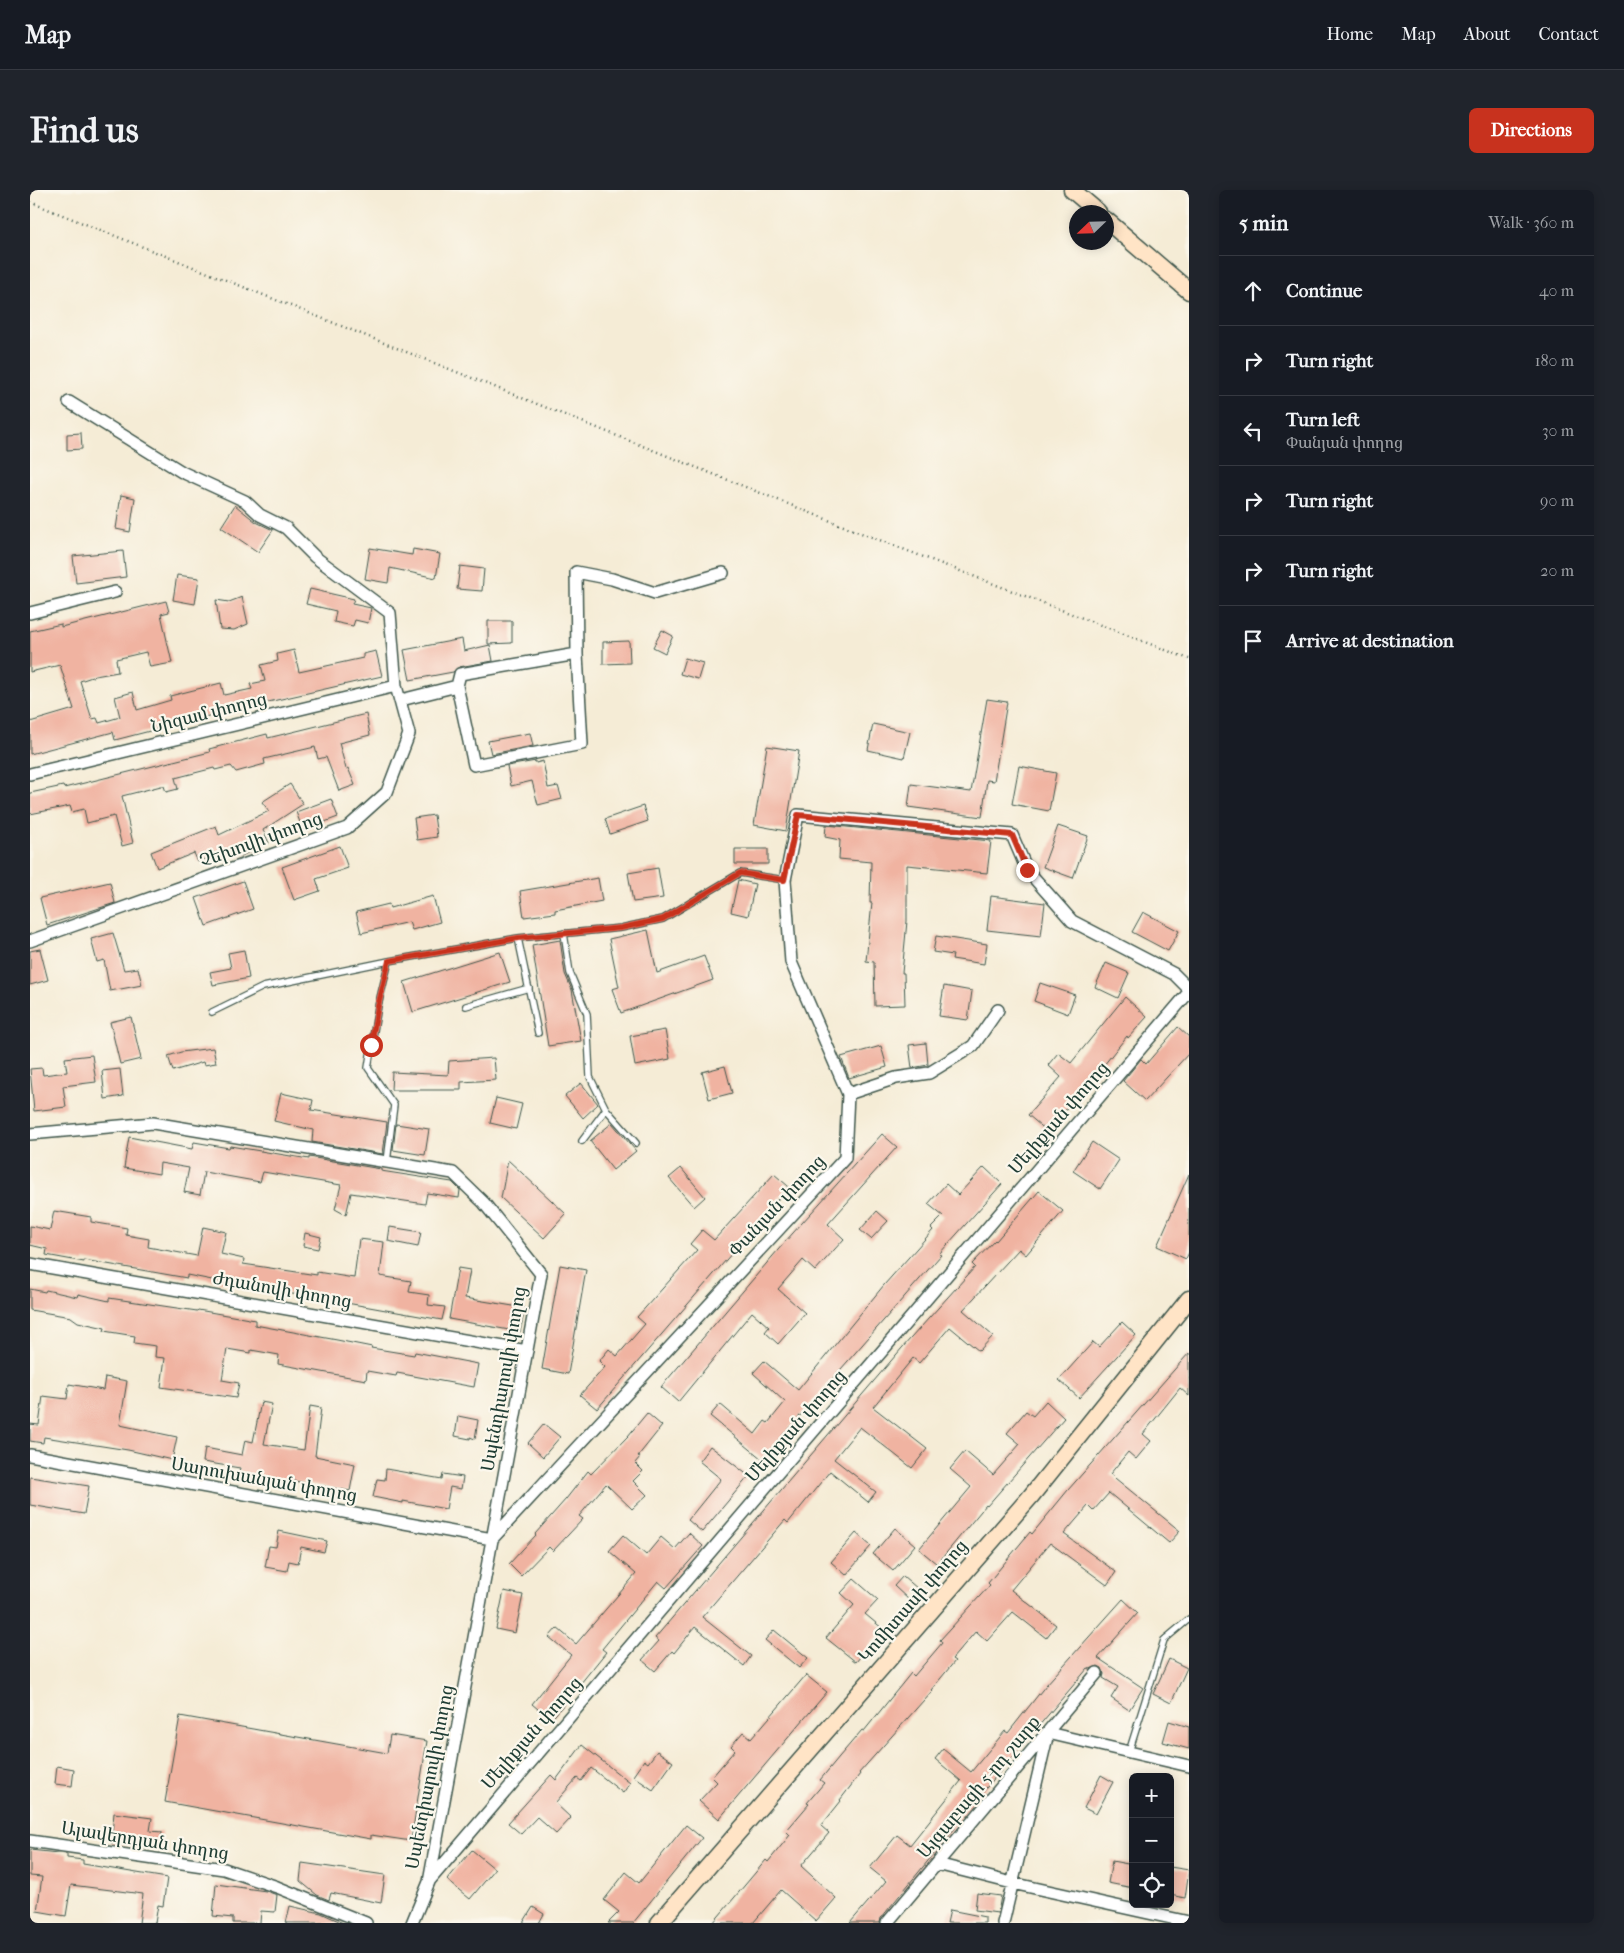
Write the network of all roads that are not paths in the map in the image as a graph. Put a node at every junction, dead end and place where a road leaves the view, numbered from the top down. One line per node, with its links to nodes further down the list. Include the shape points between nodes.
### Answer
1 (1072, 190): 2 (main road)
2 (1090, 205)
3 (1114, 227): 4 (main road)
4 (1189, 291)
5 (69, 402): 10 (street, Չեխովի փողոց, via 182,472 245,501 260,515 286,528 314,557 390,613)
6 (723, 572): 9 (street, via 655,593 576,572)
7 (115, 592): 8 (street)
8 (30, 613)
9 (577, 654): 11 (street, via 460,674); 11 (street, via 582,744 474,765)
10 (396, 686): 12 (street, Չեխովի փողոց); 13 (street, Նիզամ փողոց)
11 (457, 686): 12 (street)
12 (401, 700): 17 (street, Չեխովի փողոց, via 409,734 387,792 347,828)
13 (30, 774)
14 (784, 880): 15 (lane, via 740,873 663,919 621,928); 20 (street, Փանյան փողոց, via 798,815 1012,835 1027,870 1072,920 1174,974); 25 (street, Փանյան փողոց, via 791,962)
15 (564, 933): 16 (lane); 26 (lane, via 570,973 587,1014 590,1077)
16 (518, 938): 18 (lane); 19 (lane)
17 (30, 941)
18 (389, 961): 23 (lane, via 263,987); 30 (lane, via 368,1068 394,1105)
19 (529, 988): 21 (lane); 24 (lane)
20 (1189, 991): 43 (street, Մելիքյան փողոց)
21 (466, 1006)
22 (998, 1010): 25 (street, via 973,1046 929,1073 896,1078)
23 (212, 1012)
24 (538, 1033)
25 (848, 1094): 35 (street, Փանյան փողոց, via 845,1158)
26 (606, 1109): 28 (lane); 29 (lane)
27 (30, 1134): 30 (street, Սպենդիարովի փողոց, via 153,1123)
28 (582, 1141)
29 (636, 1143)
30 (387, 1162): 33 (street, Սպենդիարովի փողոց, via 453,1173 484,1203 541,1274)
31 (30, 1264): 33 (street, Ժդանովի փողոց)
32 (1189, 1300): 48 (main road, Կոմիտասի փողոց, via 1031,1496)
33 (527, 1351): 35 (street, Սպենդիարովի փողոց)
34 (30, 1455): 35 (street, Սարուխանյան փողոց)
35 (492, 1539): 43 (street, Սպենդիարովի փողոց)
36 (1189, 1619): 39 (lane, via 1164,1640)
37 (1097, 1673): 38 (street, Այգաբացի 5-րդ շարք)
38 (1048, 1733): 39 (street); 42 (street, Այգաբացի 5-րդ շարք); 44 (street)
39 (1129, 1752): 40 (street)
40 (1189, 1766)
41 (30, 1841): 46 (street, Ալավերդյան փողոց, via 224,1869)
42 (936, 1864): 44 (street); 49 (street, Այգաբացի 5-րդ շարք)
43 (429, 1882): 47 (street, Սպենդիարովի փողոց)
44 (1012, 1883): 45 (street); 50 (street)
45 (1189, 1922)
46 (366, 1923)
47 (412, 1923)
48 (659, 1923)
49 (887, 1923)
50 (1003, 1923)

